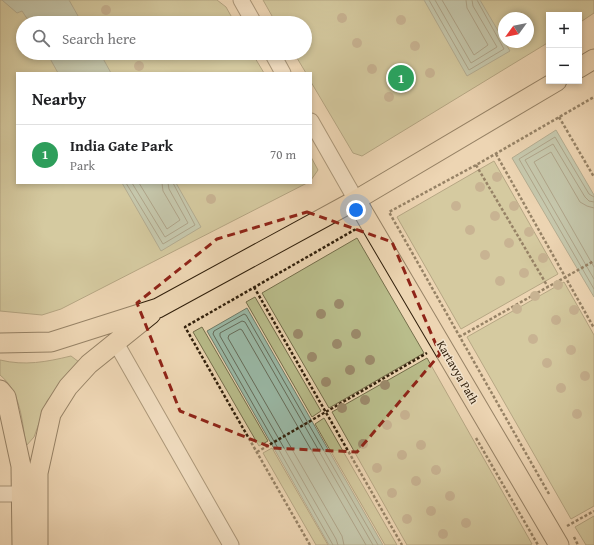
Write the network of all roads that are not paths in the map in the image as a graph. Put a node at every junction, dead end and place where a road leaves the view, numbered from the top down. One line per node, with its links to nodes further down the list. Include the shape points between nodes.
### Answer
1 (241, 0): 2 (street)
2 (250, 16)
3 (276, 60): 6 (street)
4 (594, 60): 5 (main road)
5 (582, 66)
6 (282, 72)
7 (553, 84): 9 (main road)
8 (312, 123): 9 (street)
9 (356, 200): 10 (main road); 20 (main road, Kartavya Path)
10 (158, 308): 11 (main road, via 51,342); 12 (main road)
11 (0, 343)
12 (116, 343): 14 (main road, via 88,364 68,387 51,414); 19 (street)
13 (2, 396): 14 (main road)
14 (30, 469): 16 (main road); 18 (main road)
15 (0, 494): 16 (street)
16 (21, 494): 17 (main road)
17 (22, 545)
18 (38, 545)
19 (231, 545)
20 (559, 545)

